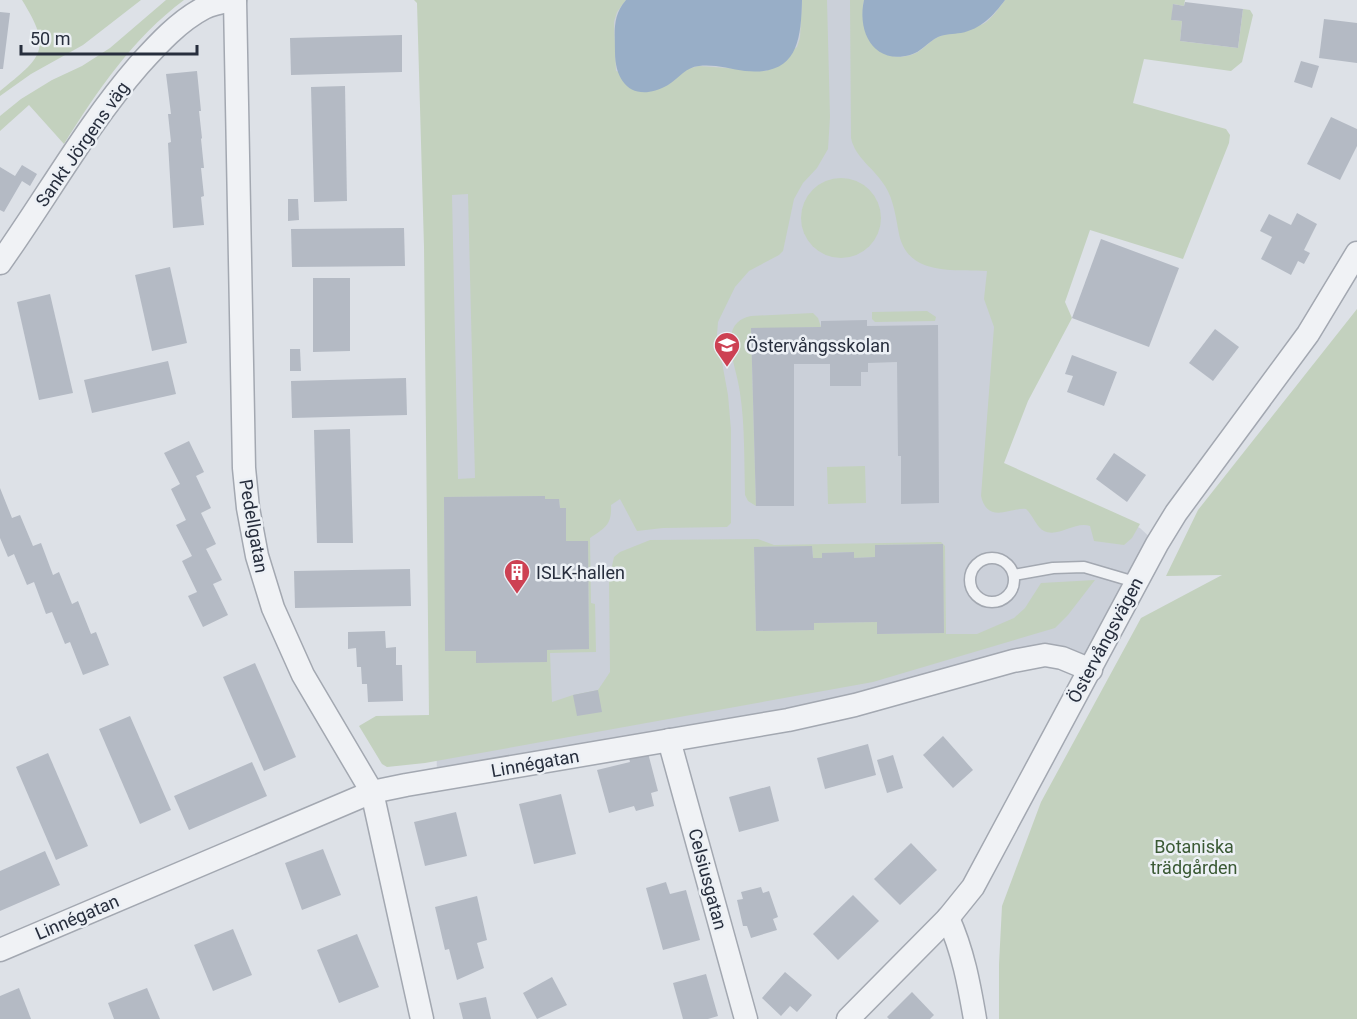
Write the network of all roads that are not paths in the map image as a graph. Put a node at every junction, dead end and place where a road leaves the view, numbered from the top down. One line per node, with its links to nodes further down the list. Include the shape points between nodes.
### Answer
1 (235, 0): 3 (street, Sankt Jörgens väg, via 204,8 153,50 114,94); 8 (street, Pedellgatan, via 244,456 252,534 266,590 303,675)
2 (1357, 253): 5 (street, Östervångsvägen, via 1308,334 1176,513)
3 (0, 263)
4 (1014, 575): 4 (lane, via 1004,561 987,558 973,568 970,585 980,599 997,602 1011,592); 5 (lane, via 1084,567)
5 (1135, 582): 6 (street, Östervångsvägen)
6 (1090, 670): 7 (street, Linnégatan, via 1045,655 788,720); 9 (street, Östervångsvägen, via 973,887)
7 (669, 740): 8 (street, Linnégatan); 12 (street, Celsiusgatan)
8 (372, 792): 10 (street, Linnégatan); 11 (street, Pedellgatan)
9 (948, 918): 13 (street, Östervångsvägen); 14 (street, via 959,940)
10 (0, 950)
11 (422, 1019)
12 (746, 1019)
13 (848, 1019)
14 (975, 1019)

